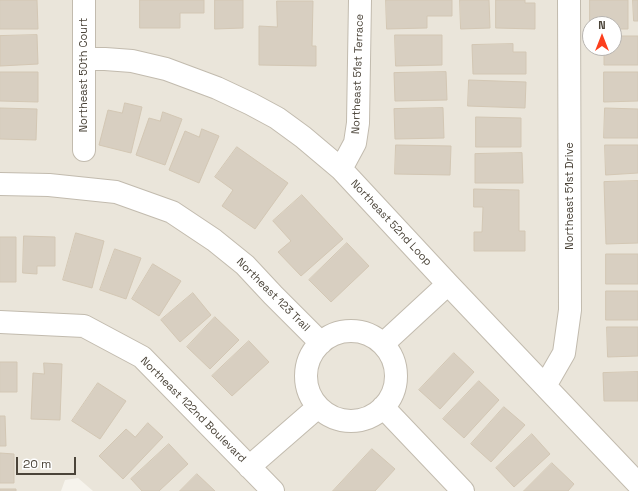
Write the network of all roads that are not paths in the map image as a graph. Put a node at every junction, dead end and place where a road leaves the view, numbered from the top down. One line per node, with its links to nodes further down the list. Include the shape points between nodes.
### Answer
1 (84, 0): 4 (street, Northeast 50th Court)
2 (360, 0): 6 (street, Northeast 51st Terrace, via 358,123 355,143)
3 (569, 0): 12 (street, Northeast 51st Drive, via 570,310 564,353)
4 (84, 60): 5 (street, Northeast 50th Court); 6 (street, Northeast 52nd Loop, via 132,61 166,69 217,88 277,118)
5 (84, 150)
6 (340, 169): 8 (street, Northeast 52nd Loop)
7 (0, 184): 10 (street, Northeast 123 Trail, via 49,185 116,192 172,212 214,240 245,265)
8 (448, 284): 11 (street); 12 (street, Northeast 52nd Loop)
9 (0, 322): 15 (street, Northeast 122nd Boulevard, via 84,326 142,357)
10 (321, 343): 11 (street, via 332,335 346,331 372,336); 13 (street, via 306,367 306,382 310,395)
11 (383, 344): 14 (street, via 396,369 396,383 392,396)
12 (545, 386): 16 (street, Northeast 52nd Loop)
13 (318, 407): 14 (street, via 330,416 344,420 372,416); 15 (street, Northeast 122nd Boulevard)
14 (383, 407): 18 (street)
15 (250, 467): 17 (street, Northeast 122nd Boulevard)
16 (638, 484)
17 (272, 491)
18 (463, 491)

